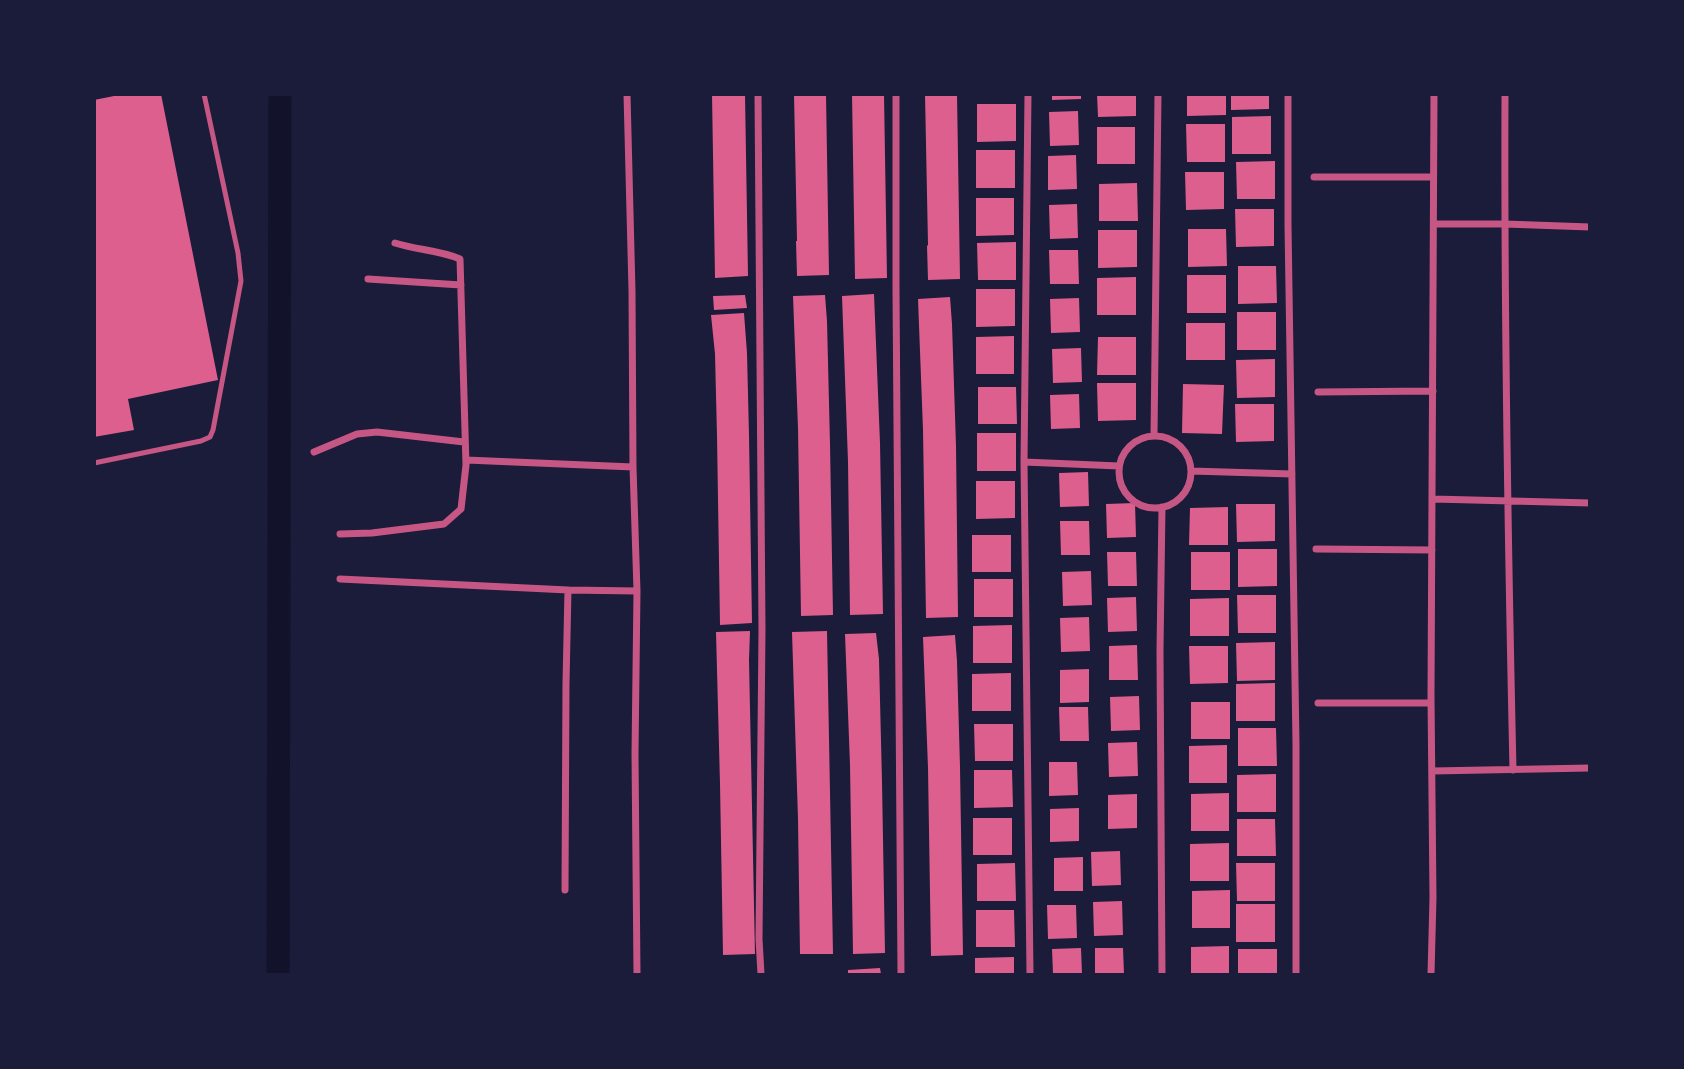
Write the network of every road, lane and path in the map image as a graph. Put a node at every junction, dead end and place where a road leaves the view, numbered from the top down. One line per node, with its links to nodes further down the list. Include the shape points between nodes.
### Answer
1 (204, 94): 25 (lane, via 241,281 213,430 201,441)
2 (627, 94): 27 (street)
3 (758, 94): 47 (street)
4 (896, 94): 48 (street)
5 (1028, 94): 24 (street)
6 (1158, 94): 20 (street)
7 (1288, 94): 29 (street)
8 (1434, 94): 11 (street)
9 (1505, 94): 13 (street)
10 (1314, 177): 11 (street)
11 (1433, 177): 12 (street)
12 (1434, 224): 13 (street); 18 (street)
13 (1504, 224): 14 (street); 31 (street)
14 (1590, 227)
15 (395, 243): 17 (street, via 460,259)
16 (369, 279): 17 (street)
17 (461, 285): 21 (street)
18 (1433, 391): 19 (street); 30 (street)
19 (1318, 392)
20 (1154, 436): 26 (street, via 1131,444); 28 (street, via 1180,446)
21 (464, 442): 22 (street, via 357,433); 23 (street)
22 (314, 452)
23 (466, 460): 27 (street); 34 (street, via 461,509 444,524)
24 (1024, 462): 26 (street); 49 (street)
25 (94, 463)
26 (1119, 466): 33 (street, via 1126,493 1148,507)
27 (633, 467): 39 (street)
28 (1191, 471): 29 (street); 33 (street, via 1183,494)
29 (1292, 474): 51 (street)
30 (1433, 499): 31 (street); 36 (street)
31 (1507, 502): 32 (street); 43 (street)
32 (1590, 503)
33 (1162, 507): 50 (street)
34 (340, 534)
35 (1316, 549): 36 (street)
36 (1432, 550): 41 (street)
37 (340, 579): 38 (street)
38 (568, 590): 39 (street); 45 (street)
39 (637, 591): 46 (street)
40 (1318, 703): 41 (street)
41 (1431, 703): 44 (street)
42 (1590, 768): 43 (street)
43 (1513, 770): 44 (street)
44 (1432, 771): 52 (street)
45 (565, 890)
46 (637, 975)
47 (761, 975)
48 (901, 975)
49 (1030, 975)
50 (1162, 975)
51 (1296, 975)
52 (1431, 975)

